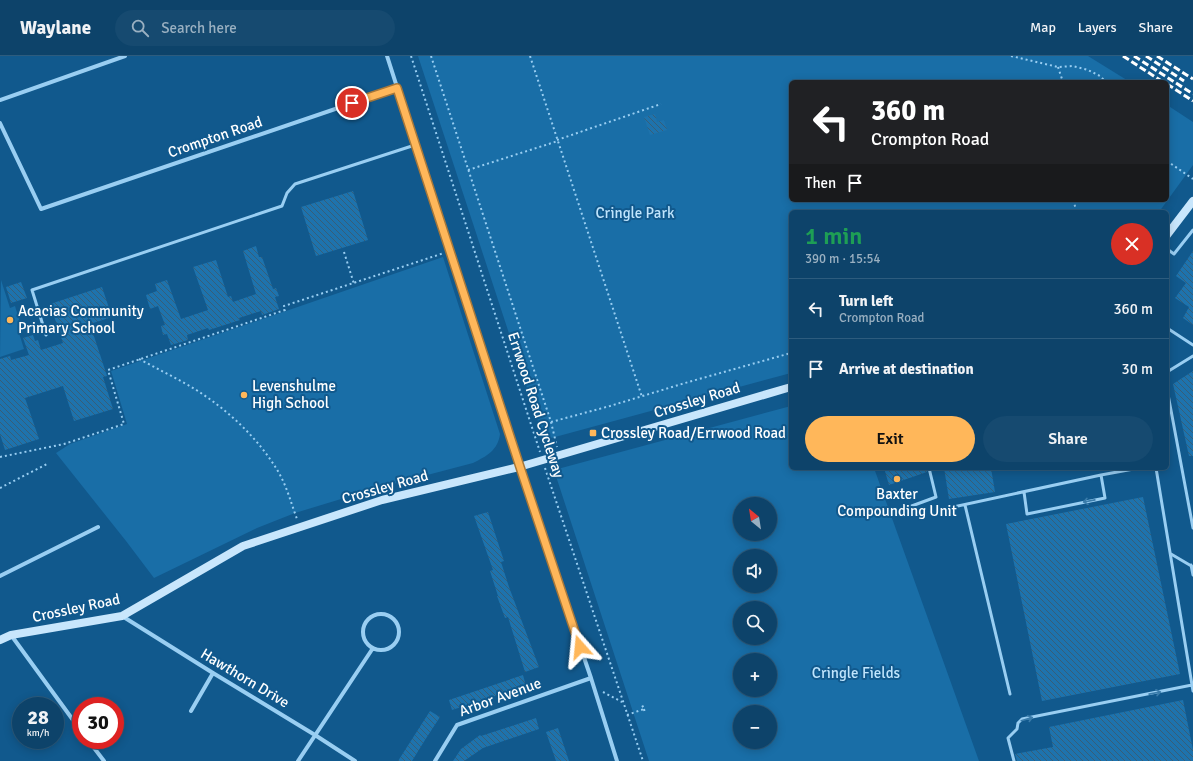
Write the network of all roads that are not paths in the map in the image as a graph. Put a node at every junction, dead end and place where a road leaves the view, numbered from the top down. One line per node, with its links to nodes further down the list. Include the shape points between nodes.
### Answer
1 (125, 56): 4 (street)
2 (387, 56): 3 (street)
3 (397, 88): 5 (street, Crompton Road, via 41,209); 6 (street)
4 (0, 100)
5 (0, 123)
6 (415, 145): 12 (lane, via 295,184 287,193 282,206 32,290); 18 (street)
7 (1193, 201): 9 (street)
8 (1193, 230): 10 (lane, via 1174,254)
9 (1169, 232)
10 (1169, 250)
11 (1169, 329): 13 (lane)
12 (46, 335)
13 (1193, 345)
14 (1193, 356): 15 (lane)
15 (1169, 371)
16 (789, 387): 18 (street, Crossley Road)
17 (1169, 400): 28 (lane)
18 (520, 467): 33 (street, Crossley Road, via 382,500 243,546); 38 (street)
19 (929, 470): 25 (lane, via 936,498)
20 (1128, 470): 22 (lane)
21 (1156, 470): 29 (lane)
22 (1101, 475): 23 (lane); 23 (lane, one-way to 23, via 1105,498 1027,514)
23 (1024, 492): 24 (lane)
24 (965, 505): 26 (lane); 41 (lane)
25 (909, 507)
26 (944, 510)
27 (98, 527): 32 (street)
28 (1193, 528)
29 (1171, 554): 30 (lane); 39 (lane)
30 (1192, 566): 31 (lane)
31 (1193, 575)
32 (0, 576)
33 (122, 616): 34 (street, Crossley Road); 37 (street, Hawthorn Drive)
34 (10, 635): 35 (street, Crossley Road); 43 (street)
35 (0, 640)
36 (373, 648): 36 (street, via 364,639 364,626 372,616 389,615 400,629 398,641 384,651); 44 (street)
37 (213, 673): 42 (street); 44 (street, Hawthorn Drive)
38 (591, 678): 49 (street, Arbor Avenue, via 457,725); 50 (street)
39 (1192, 685): 40 (lane); 51 (lane, one-way to 39, via 1008,738 1022,719)
40 (1193, 691)
41 (1010, 694)
42 (191, 712)
43 (72, 718)
44 (315, 735): 47 (street); 48 (street, Hawthorn Drive)
45 (95, 749): 46 (street)
46 (104, 761)
47 (298, 761)
48 (355, 761)
49 (435, 761)
50 (617, 761)
51 (1014, 761)

